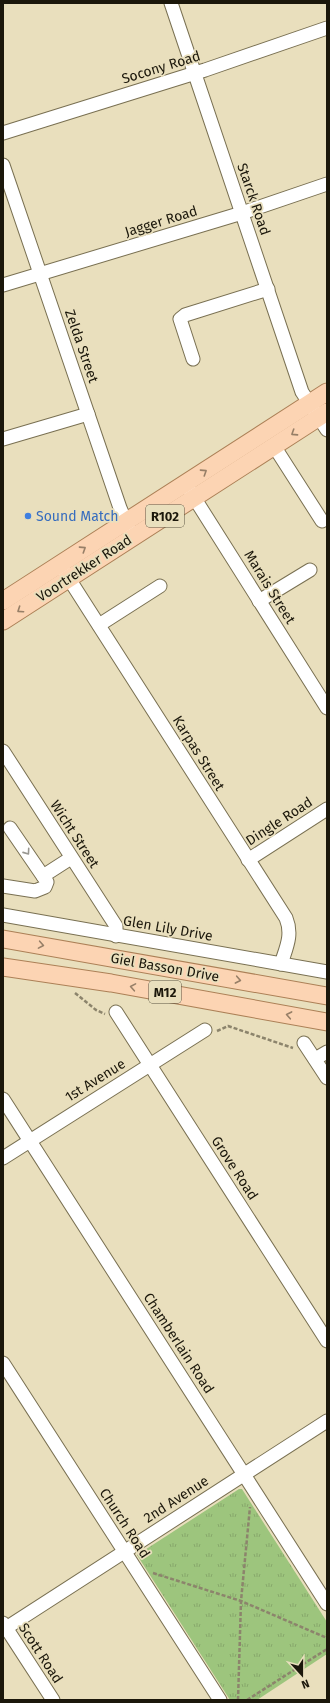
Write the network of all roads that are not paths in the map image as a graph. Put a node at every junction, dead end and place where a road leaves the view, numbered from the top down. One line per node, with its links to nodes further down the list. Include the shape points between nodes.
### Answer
1 (171, 3): 3 (street, Starck Road)
2 (327, 28): 3 (street, Socony Road)
3 (195, 72): 4 (street, Socony Road); 7 (street, Starck Road)
4 (3, 133)
5 (3, 165): 8 (street, Zelda Street)
6 (327, 184): 7 (street, Jagger Road)
7 (242, 213): 8 (street, Jagger Road); 10 (street, Starck Road)
8 (40, 274): 9 (street, Jagger Road); 13 (street, Zelda Street)
9 (3, 285)
10 (268, 289): 11 (street, via 185,314 180,320); 14 (street, Starck Road, via 302,392)
11 (192, 359)
12 (327, 392): 14 (main road, Voortrekker Road / R102)
13 (88, 414): 15 (street); 19 (street, Zelda Street)
14 (321, 416): 16 (main road, Voortrekker Road / R102, one-way to 16); 17 (main road, Voortrekker Road / R102, one-way to 14)
15 (3, 439)
16 (274, 446): 17 (main road, Voortrekker Road / R102); 18 (street)
17 (189, 491): 19 (main road, Voortrekker Road / R102); 20 (main road, Voortrekker Road / R102); 25 (street, Marais Street)
18 (322, 521)
19 (124, 522): 20 (street, Zelda Street); 22 (main road, Voortrekker Road / R102, one-way to 19)
20 (134, 537): 22 (main road, Voortrekker Road / R102)
21 (310, 570): 25 (street)
22 (64, 571): 24 (main road, Voortrekker Road / R102); 26 (main road, Voortrekker Road / R102, one-way to 26); 27 (street, Karpas Street)
23 (160, 586): 27 (street)
24 (3, 601)
25 (259, 601): 28 (street, Marais Street)
26 (3, 621)
27 (99, 625): 33 (street, Karpas Street)
28 (327, 708)
29 (3, 751): 32 (street, Wicht Street)
30 (327, 809): 33 (street, Dingle Road)
31 (10, 828): 34 (street, one-way to 34)
32 (72, 858): 34 (street); 37 (street, Wicht Street, via 116,926)
33 (248, 860): 39 (street, Karpas Street, via 290,927)
34 (43, 876): 35 (street, via 47,882 40,890 25,891)
35 (3, 886)
36 (3, 915): 37 (street, Glen Lily Drive)
37 (116, 936): 39 (street, Glen Lily Drive)
38 (3, 939): 42 (main road, Giel Basson Drive / M12, one-way to 42)
39 (281, 964): 41 (street, Glen Lily Drive)
40 (3, 967): 44 (main road, Giel Basson Drive / M12, one-way to 40, via 111,983)
41 (327, 972)
42 (327, 996)
43 (113, 1014): 49 (street, Grove Road)
44 (327, 1022)
45 (209, 1031): 49 (street, 1st Avenue)
46 (300, 1046): 48 (street)
47 (327, 1052): 48 (street)
48 (315, 1059): 50 (street)
49 (150, 1064): 52 (street, 1st Avenue); 54 (street, Grove Road)
50 (327, 1078)
51 (3, 1099): 52 (street, Chamberlain Road)
52 (30, 1140): 53 (street, 1st Avenue); 57 (street, Chamberlain Road)
53 (3, 1158)
54 (327, 1341)
55 (3, 1363): 58 (street, Church Road)
56 (327, 1421): 57 (street, 2nd Avenue)
57 (244, 1474): 58 (street, 2nd Avenue); 59 (street, Chamberlain Road)
58 (124, 1552): 60 (street, 2nd Avenue); 62 (street, Church Road)
59 (327, 1604)
60 (4, 1627): 61 (street, Scott Road)
61 (53, 1700)
62 (220, 1700)

